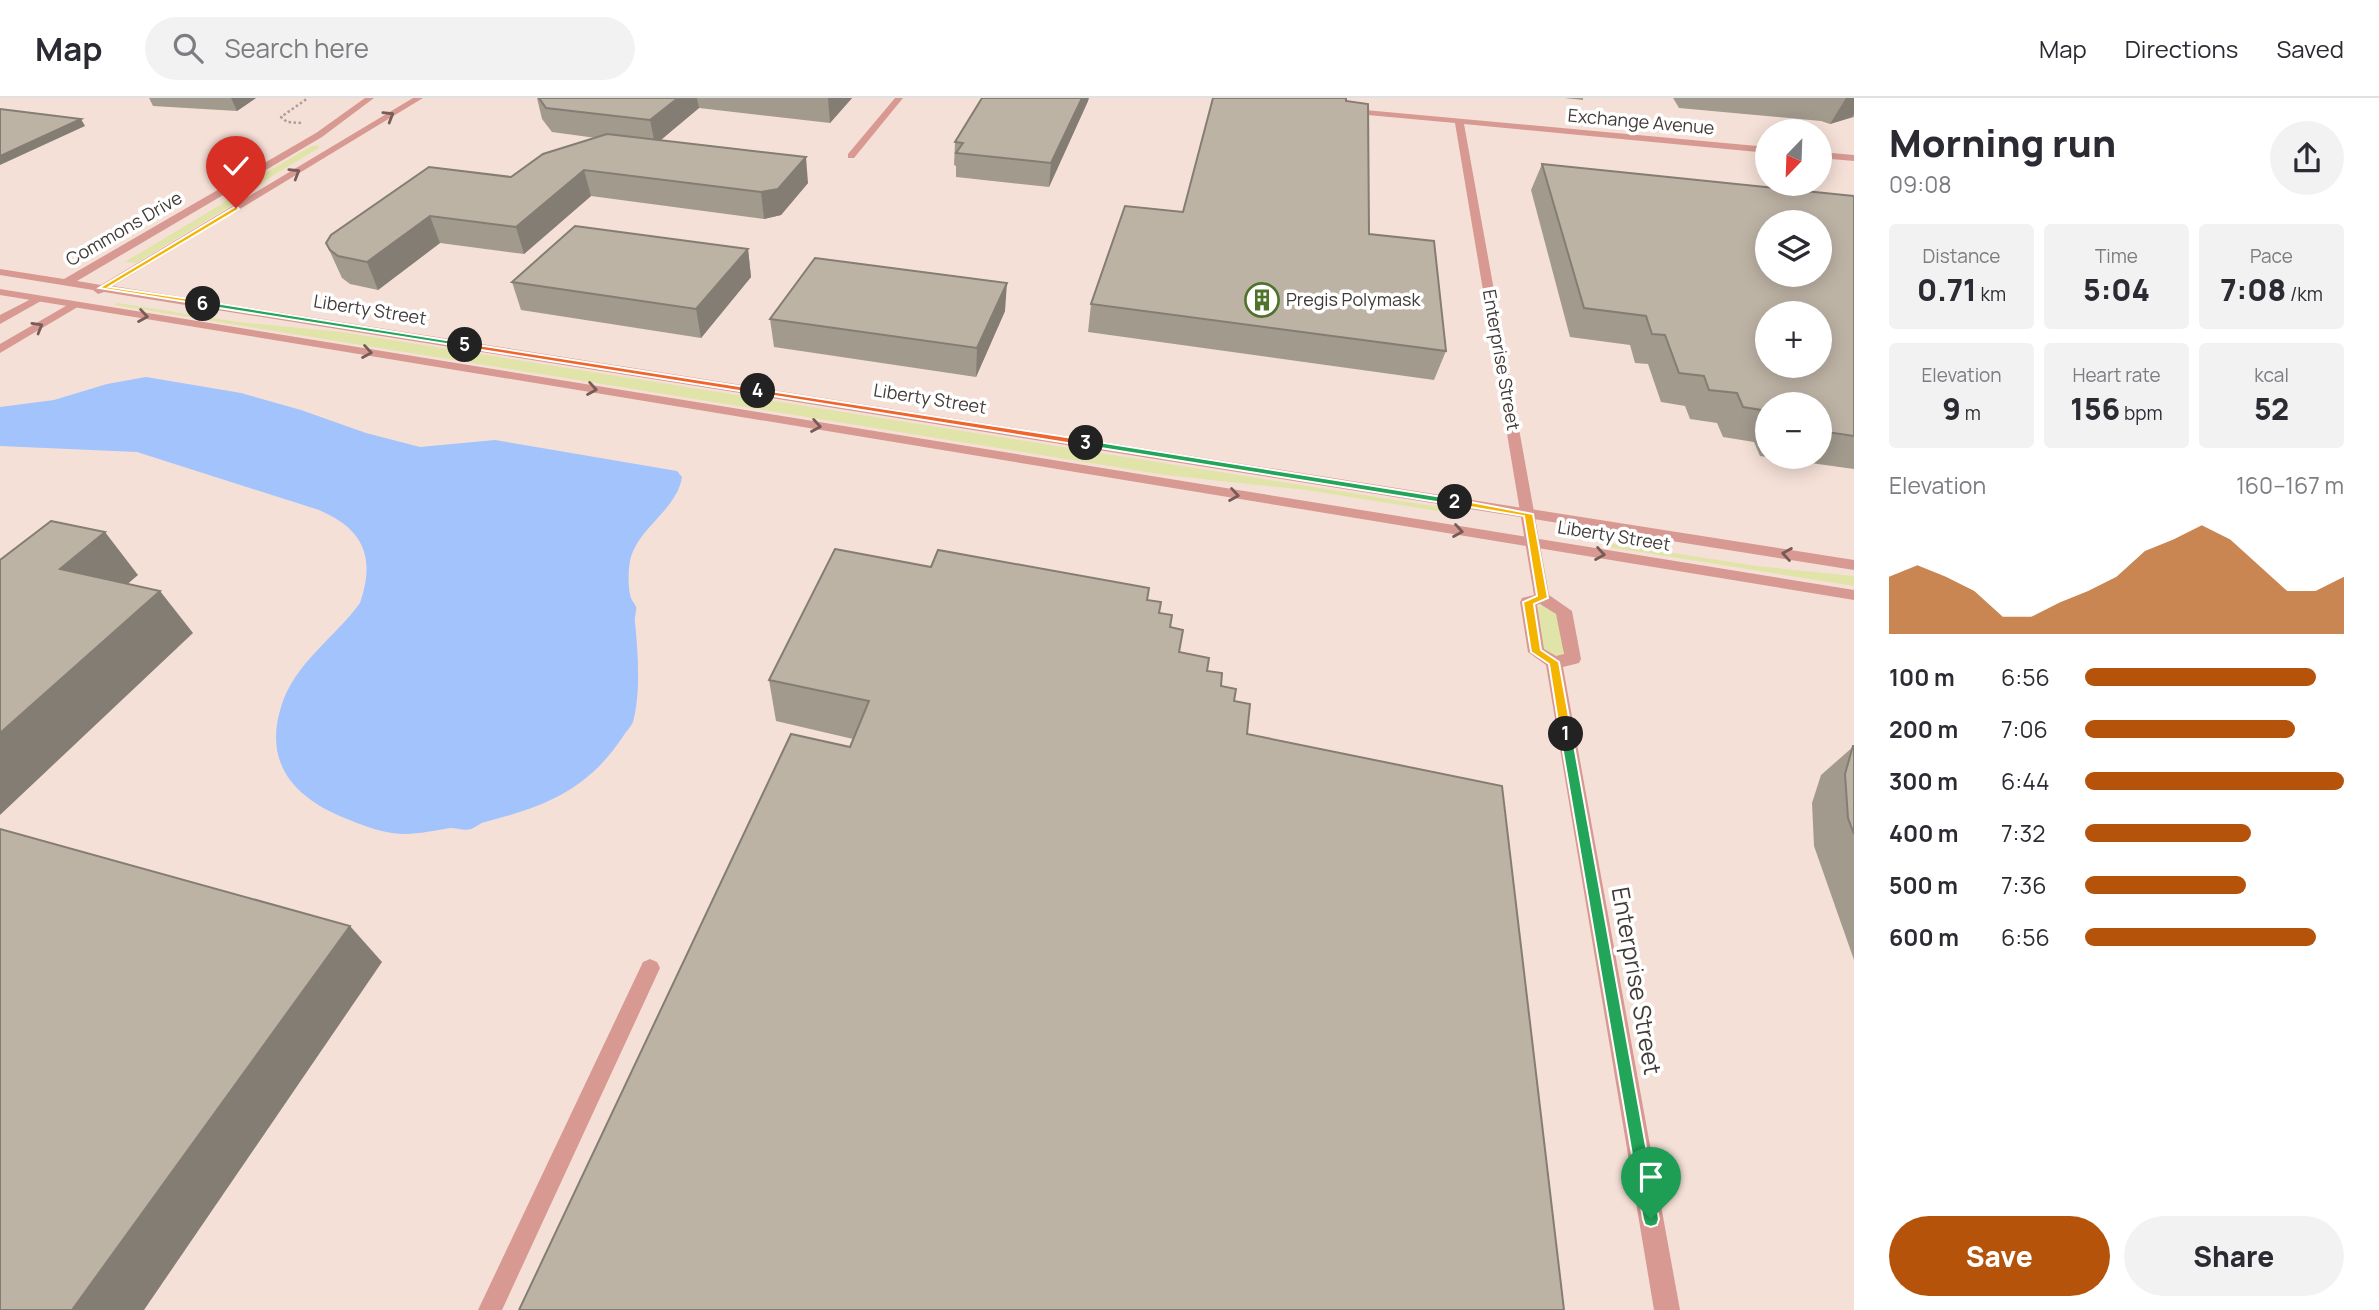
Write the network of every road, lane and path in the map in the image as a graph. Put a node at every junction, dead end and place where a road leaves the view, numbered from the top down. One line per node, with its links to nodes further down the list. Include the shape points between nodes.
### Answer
1 (308, 98): 7 (path, via 281,117)
2 (370, 98): 13 (street, Commons Drive, via 319,135)
3 (419, 98): 14 (street, Commons Drive, one-way to 3)
4 (899, 98): 9 (street)
5 (1330, 108): 6 (street, Exchange Avenue)
6 (1459, 121): 8 (street, Exchange Avenue); 20 (street, Enterprise Street)
7 (305, 124)
8 (1755, 149)
9 (851, 156)
10 (1832, 156): 11 (street)
11 (1854, 159)
12 (0, 272): 13 (street, Liberty Street)
13 (67, 282): 14 (street, Liberty Street); 16 (street, Commons Drive)
14 (102, 288): 17 (street, Commons Drive); 20 (street, Liberty Street)
15 (0, 292): 16 (street, Liberty Street)
16 (37, 299): 17 (street, Liberty Street); 18 (street, Commons Drive)
17 (75, 305): 19 (street, Commons Drive, one-way to 17); 21 (street, Liberty Street, one-way to 21)
18 (0, 320)
19 (0, 349)
20 (1528, 514): 21 (street, Enterprise Street); 22 (street, Liberty Street, one-way to 20)
21 (1533, 543): 23 (street, Liberty Street, one-way to 23); 24 (street, Enterprise Street)
22 (1854, 565)
23 (1854, 595)
24 (1542, 598): 25 (street, via 1528,602 1536,652); 25 (street, via 1564,611 1573,659)
25 (1554, 662): 28 (street, Enterprise Street)
26 (650, 968): 27 (lane)
27 (490, 1310)
28 (1667, 1310)

